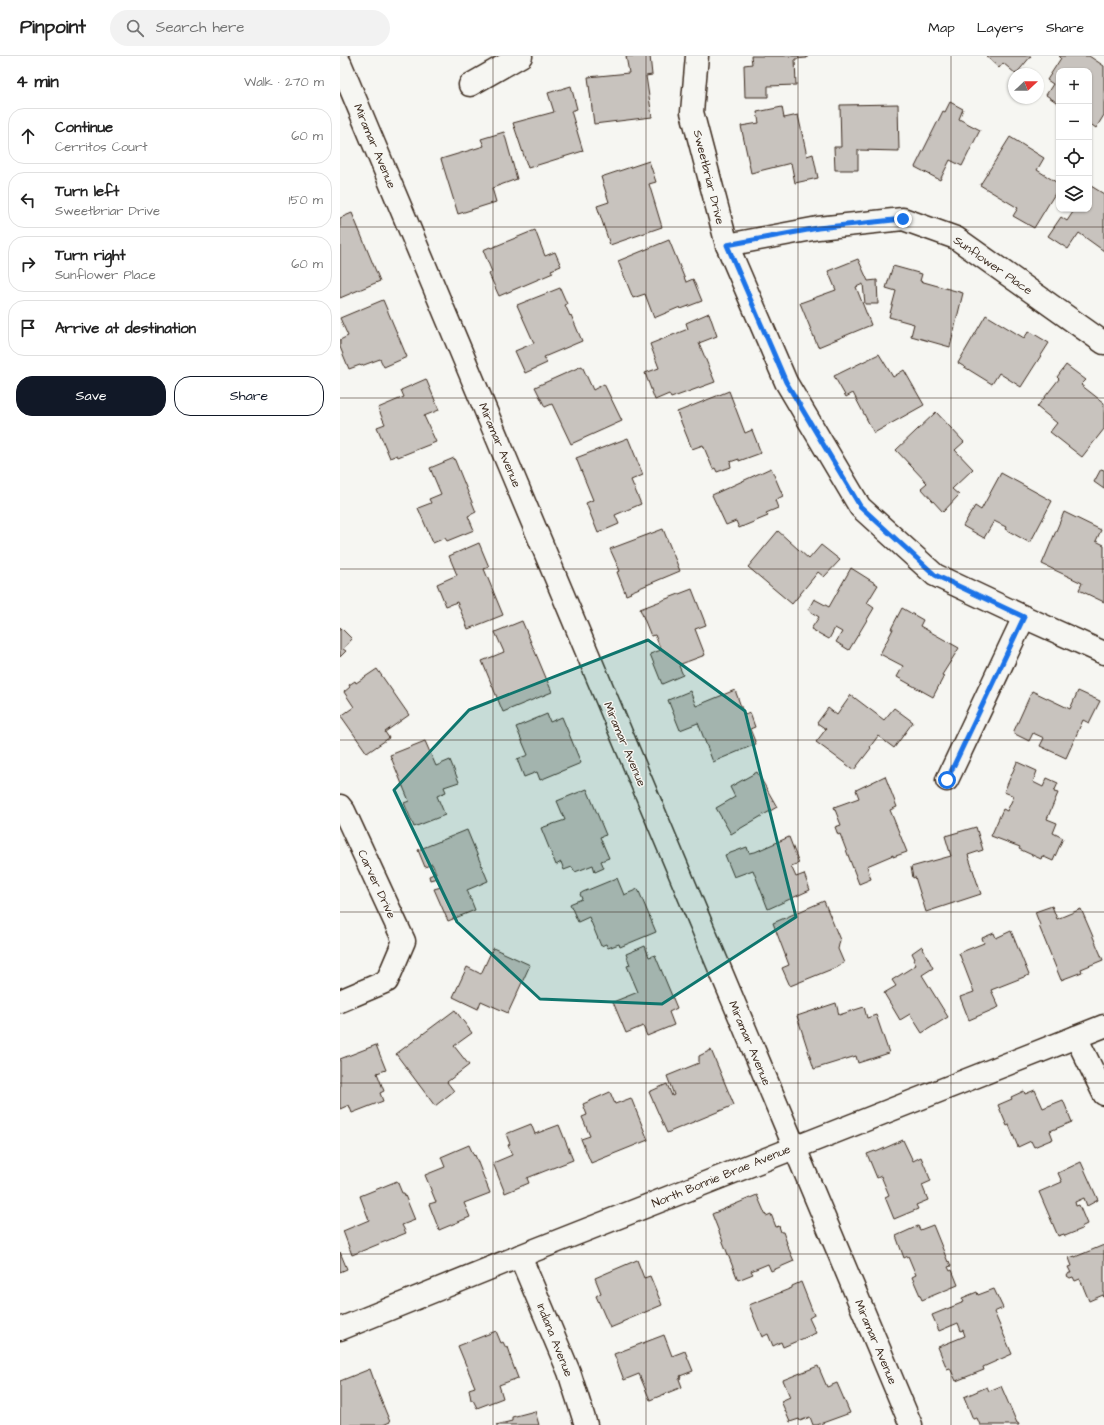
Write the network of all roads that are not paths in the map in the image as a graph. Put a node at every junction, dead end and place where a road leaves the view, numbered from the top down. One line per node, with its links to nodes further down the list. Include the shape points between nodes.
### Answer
1 (521, 56): 4 (street)
2 (697, 56): 5 (street, Sweetbriar Drive, via 692,112)
3 (340, 63): 15 (street, Miramar Avenue)
4 (470, 85)
5 (727, 245): 6 (street, Sunflower Place, via 818,228 903,219 956,238); 7 (street, Sweetbriar Drive, via 786,382 860,506 935,575)
6 (1104, 343)
7 (1024, 617): 8 (street, Sweetbriar Drive); 9 (street)
8 (1104, 653)
9 (947, 780)
10 (340, 806): 11 (street, Carver Drive, via 404,941 387,981)
11 (340, 1001)
12 (1104, 1026): 13 (street, North Bonnie Brae Avenue)
13 (1076, 1037): 14 (street); 15 (street, North Bonnie Brae Avenue)
14 (1104, 1094)
15 (794, 1147): 16 (street, North Bonnie Brae Avenue); 19 (street, Miramar Avenue)
16 (520, 1256): 17 (street, North Bonnie Brae Avenue); 18 (street, Indiana Avenue, via 569,1372)
17 (340, 1329)
18 (586, 1425)
19 (910, 1425)

